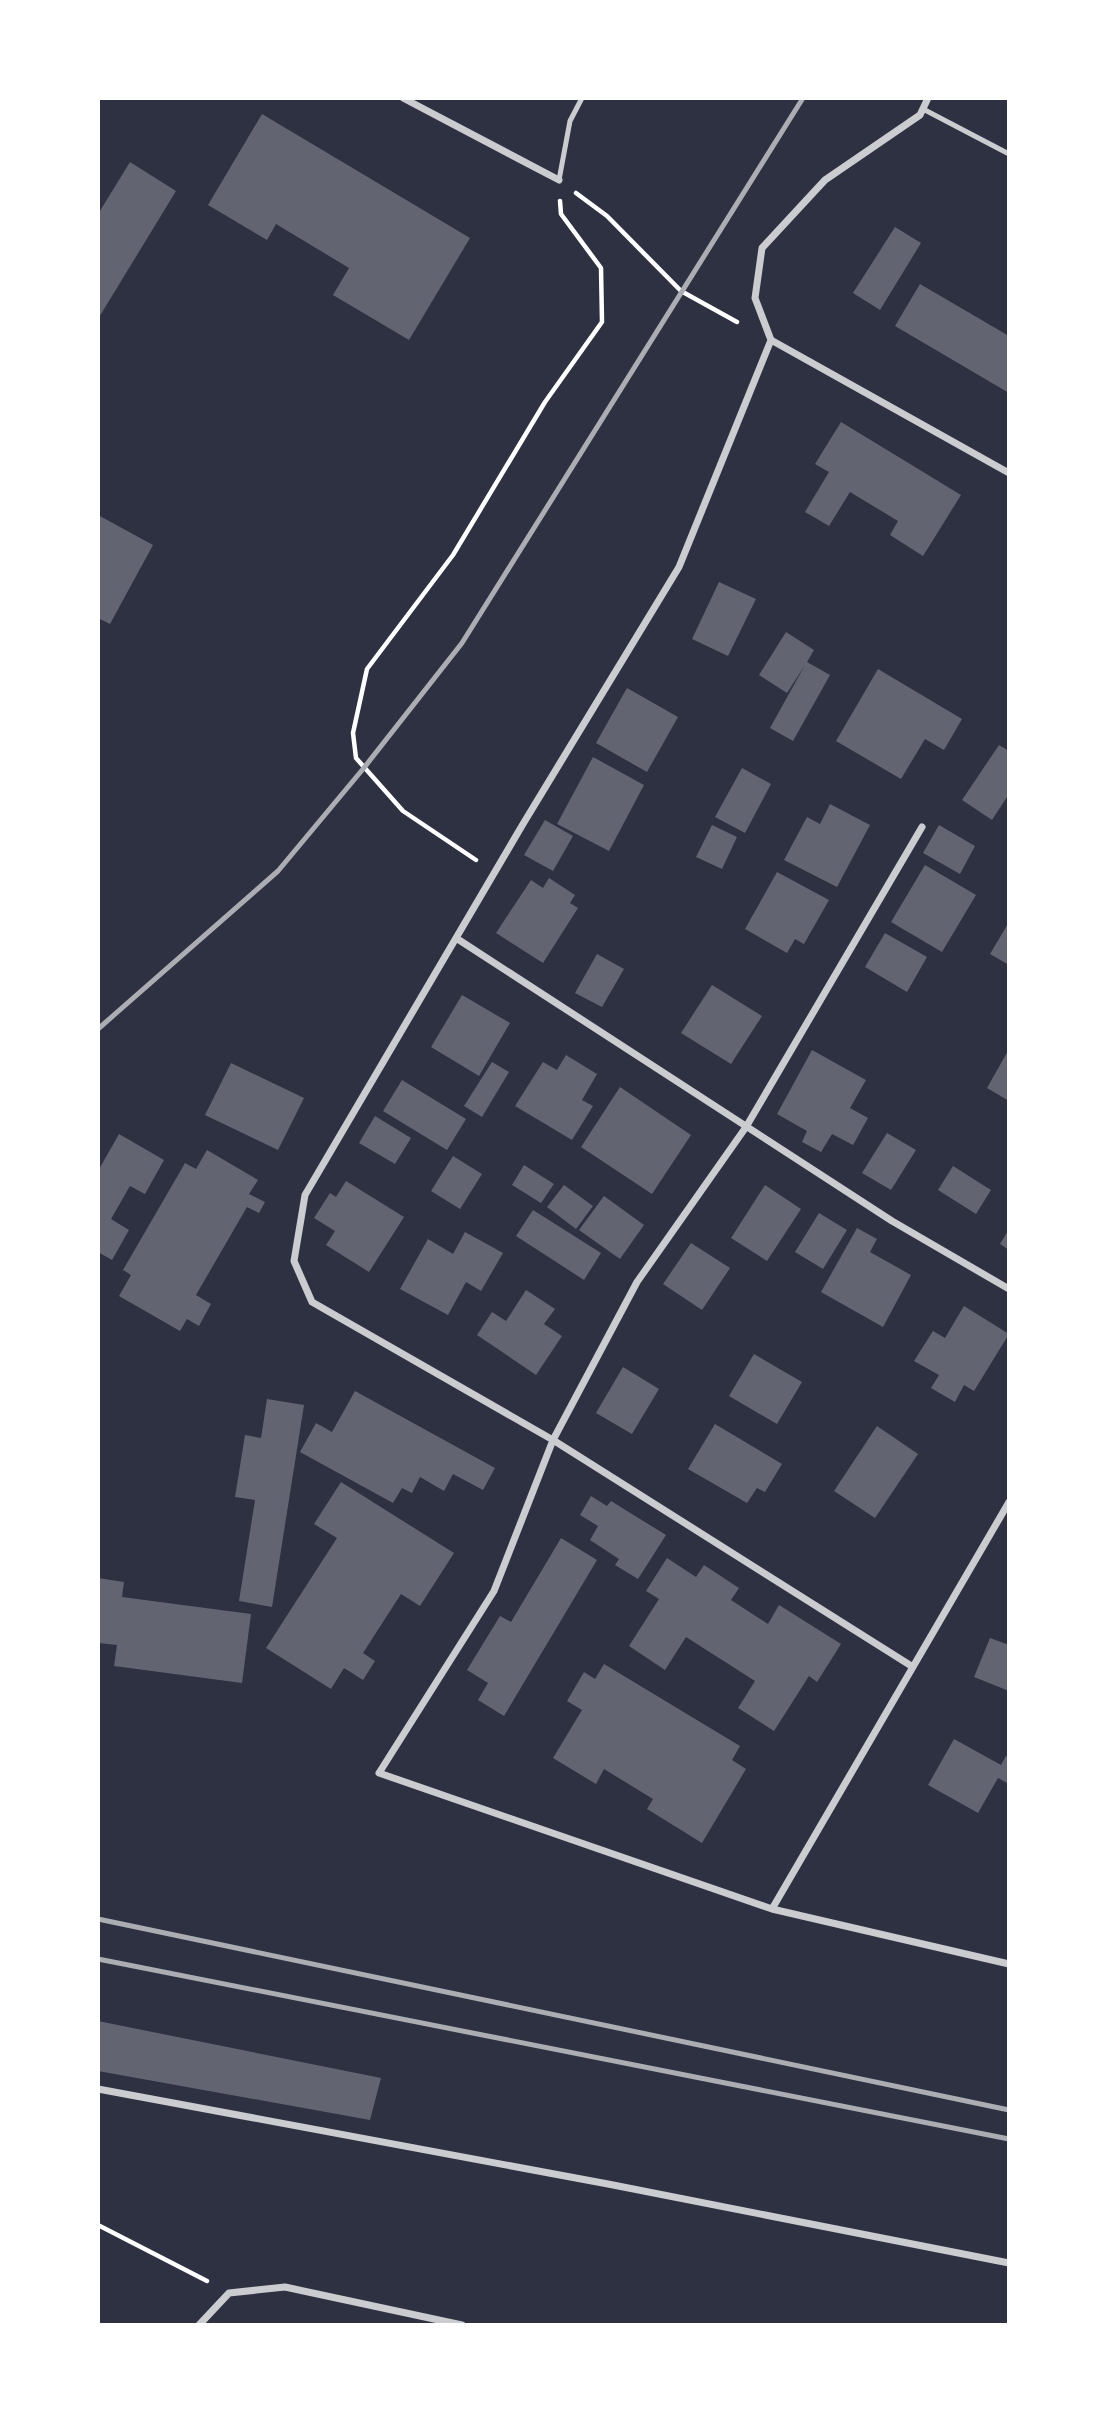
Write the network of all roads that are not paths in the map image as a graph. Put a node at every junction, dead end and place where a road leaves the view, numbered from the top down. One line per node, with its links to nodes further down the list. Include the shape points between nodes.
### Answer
1 (403, 98): 6 (street)
2 (582, 98): 6 (lane, via 570,121)
3 (929, 98): 4 (street)
4 (923, 109): 5 (lane); 7 (street, via 825,180 762,248 755,298)
5 (1009, 154)
6 (559, 180)
7 (771, 340): 8 (street); 10 (street, via 679,567)
8 (1009, 473)
9 (922, 827): 11 (street)
10 (456, 938): 11 (street); 13 (street, via 305,1195 294,1261 312,1302)
11 (746, 1127): 12 (street); 13 (street, via 637,1282)
12 (1009, 1289)
13 (553, 1440): 15 (street); 16 (street, via 494,1591 379,1773)
14 (1009, 1502): 15 (street)
15 (913, 1667): 16 (street)
16 (772, 1909): 17 (street)
17 (1009, 1964)
18 (98, 2089): 19 (street)
19 (1009, 2263)
20 (199, 2325): 21 (street, via 229,2292 285,2287)
21 (462, 2325)

